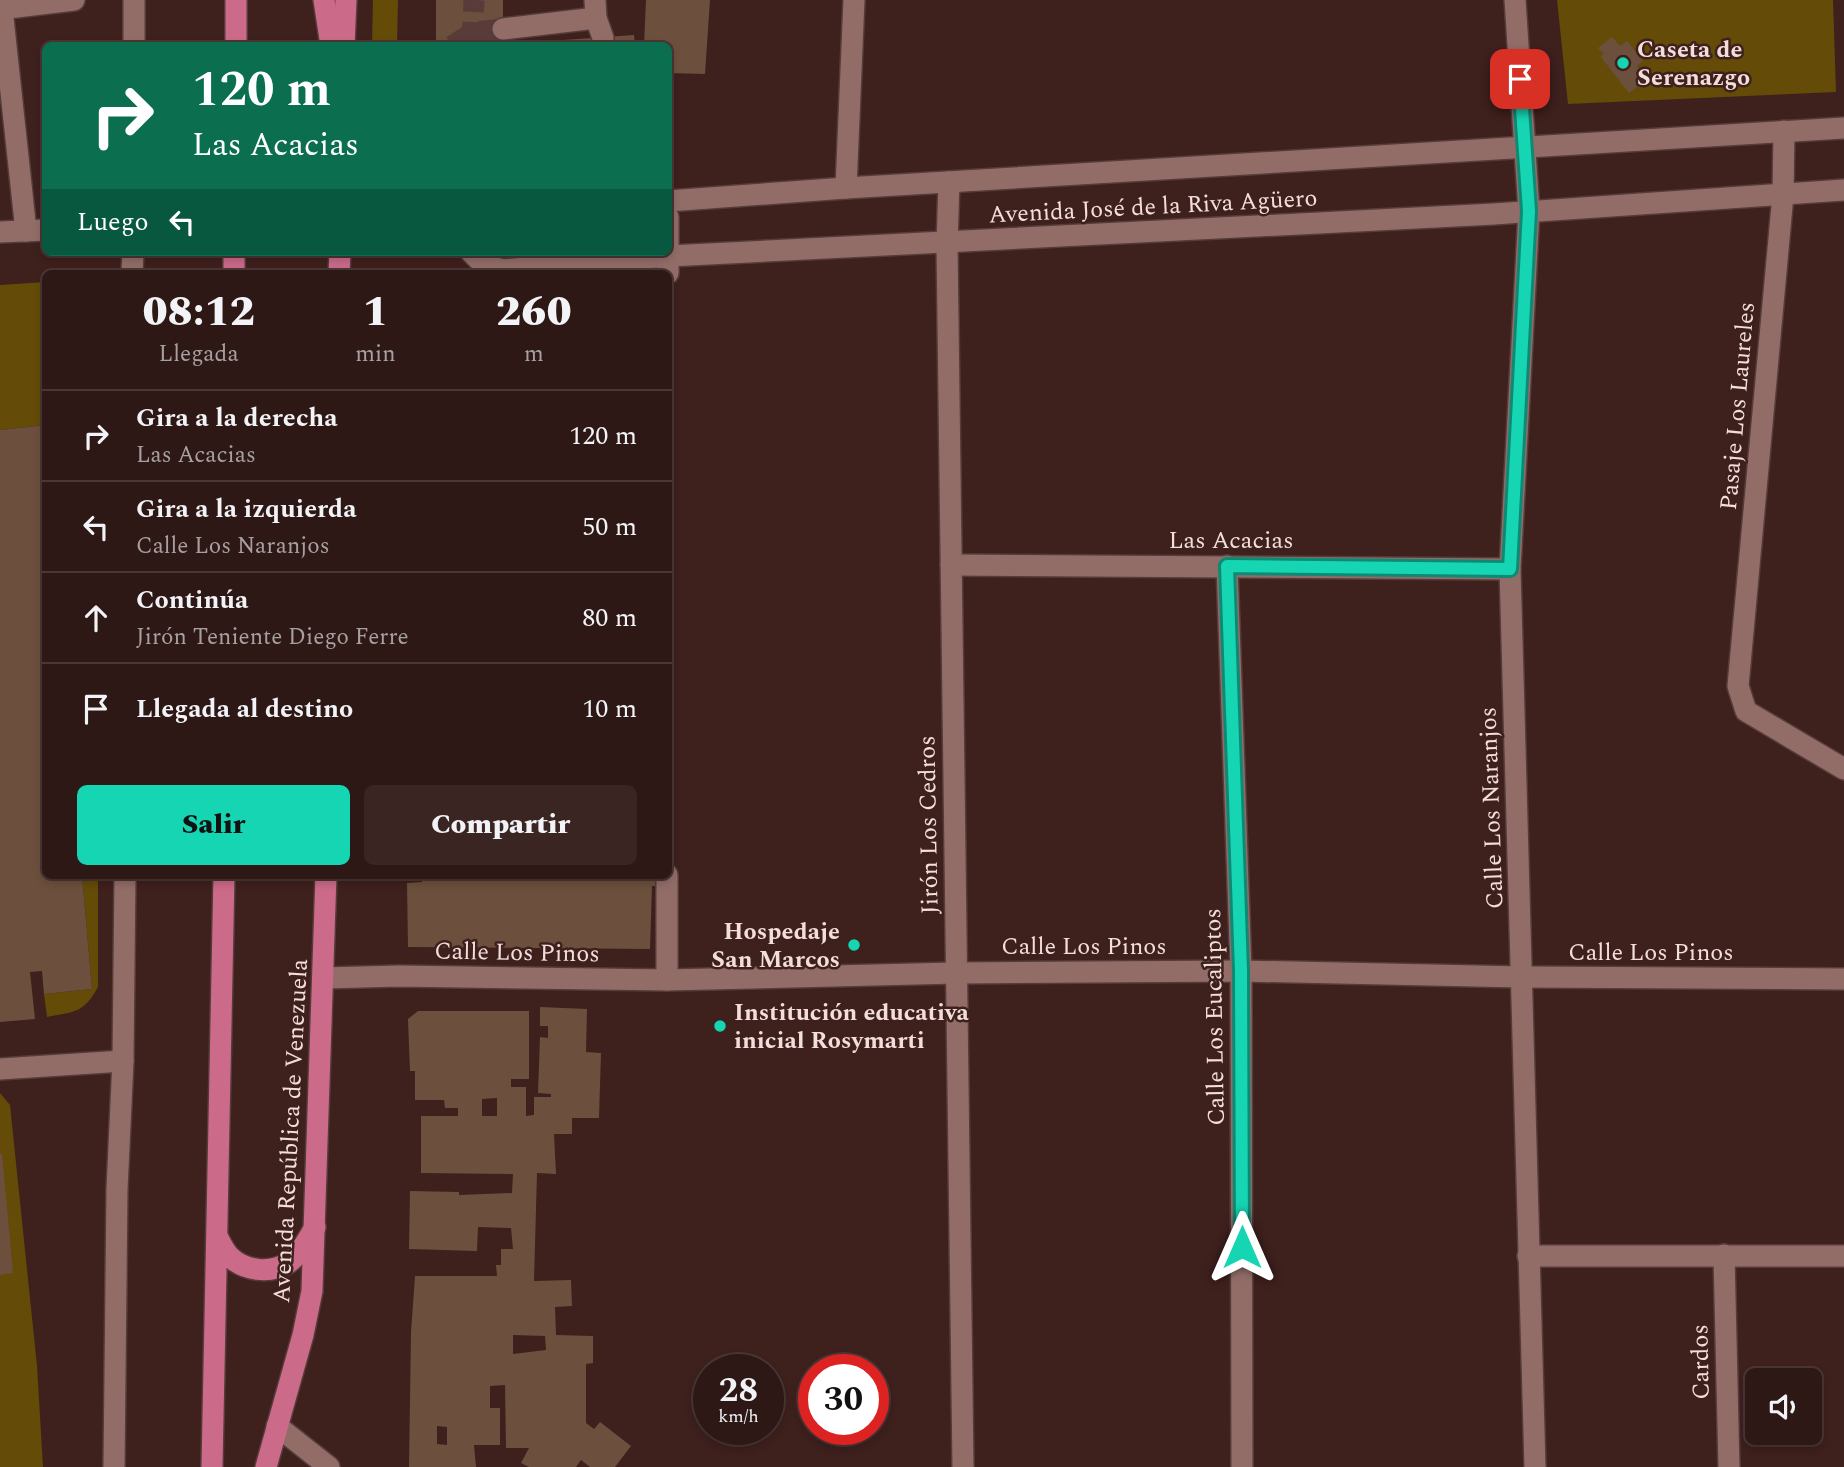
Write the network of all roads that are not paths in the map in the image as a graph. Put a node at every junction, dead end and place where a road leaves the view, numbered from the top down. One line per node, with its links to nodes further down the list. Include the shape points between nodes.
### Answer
1 (74, 0): 8 (street)
2 (134, 0): 11 (street)
3 (236, 0): 12 (main road)
4 (324, 0): 13 (main road)
5 (345, 0): 14 (main road)
6 (854, 0): 19 (street)
7 (1515, 0): 17 (street, Calle Los Naranjos)
8 (1, 9): 24 (street)
9 (598, 19): 10 (street)
10 (503, 29)
11 (134, 42)
12 (236, 42)
13 (330, 42)
14 (344, 42)
15 (1844, 128): 16 (street, Avenida José de la Riva Agüero)
16 (1784, 131): 17 (street, Avenida José de la Riva Agüero); 21 (street, Pasaje Los Laureles)
17 (1525, 148): 18 (street, Avenida José de la Riva Agüero); 23 (street, Calle Los Naranjos)
18 (949, 182): 19 (street, Avenida José de la Riva Agüero); 26 (street, Jirón Los Cedros)
19 (846, 188): 22 (street, Avenida José de la Riva Agüero)
20 (1844, 190): 21 (street, Avenida José de la Riva Agüero)
21 (1783, 195): 23 (street, Avenida José de la Riva Agüero); 34 (street, Pasaje Los Laureles, via 1738,686 1746,711)
22 (672, 201)
23 (1529, 211): 26 (street, Avenida José de la Riva Agüero); 33 (street, Calle Los Naranjos)
24 (36, 230): 25 (street)
25 (0, 232)
26 (947, 244): 28 (street, Avenida José de la Riva Agüero); 31 (street, Jirón Los Cedros)
27 (475, 256): 29 (street, Avenida José de la Riva Agüero)
28 (668, 265): 30 (street, Avenida José de la Riva Agüero)
29 (500, 270)
30 (530, 270)
31 (951, 565): 32 (street, Las Acacias); 40 (street, Jirón Los Cedros)
32 (1227, 566): 33 (street, Las Acacias); 39 (street, Calle Los Eucaliptos)
33 (1510, 569): 41 (street, Calle Los Naranjos)
34 (1844, 769)
35 (125, 879): 45 (street)
36 (224, 879): 48 (main road)
37 (326, 879): 42 (main road, Avenida República de Venezuela)
38 (667, 879): 44 (street)
39 (1241, 971): 40 (street, Calle Los Pinos); 41 (street, Calle Los Pinos); 58 (street, Calle Los Eucaliptos)
40 (956, 973): 44 (street, Calle Los Pinos); 57 (street, Jirón Los Cedros)
41 (1522, 977): 43 (street, Calle Los Pinos); 50 (street, Calle Los Naranjos)
42 (324, 978): 44 (street, Calle Los Pinos); 47 (main road, Avenida República de Venezuela)
43 (1844, 979)
44 (667, 980)
45 (123, 1061): 46 (street); 53 (street)
46 (0, 1069)
47 (316, 1227): 48 (main road, via 288,1263 268,1270 247,1268 229,1256); 52 (main road, Avenida República de Venezuela, via 309,1311)
48 (218, 1238): 54 (main road)
49 (1724, 1255): 50 (street); 51 (street); 60 (street, Cardos)
50 (1528, 1256): 59 (street, Calle Los Naranjos)
51 (1844, 1256)
52 (277, 1426): 55 (main road, Avenida República de Venezuela); 56 (street)
53 (114, 1467)
54 (212, 1467)
55 (266, 1467)
56 (329, 1467)
57 (963, 1467)
58 (1242, 1467)
59 (1535, 1467)
60 (1729, 1467)

